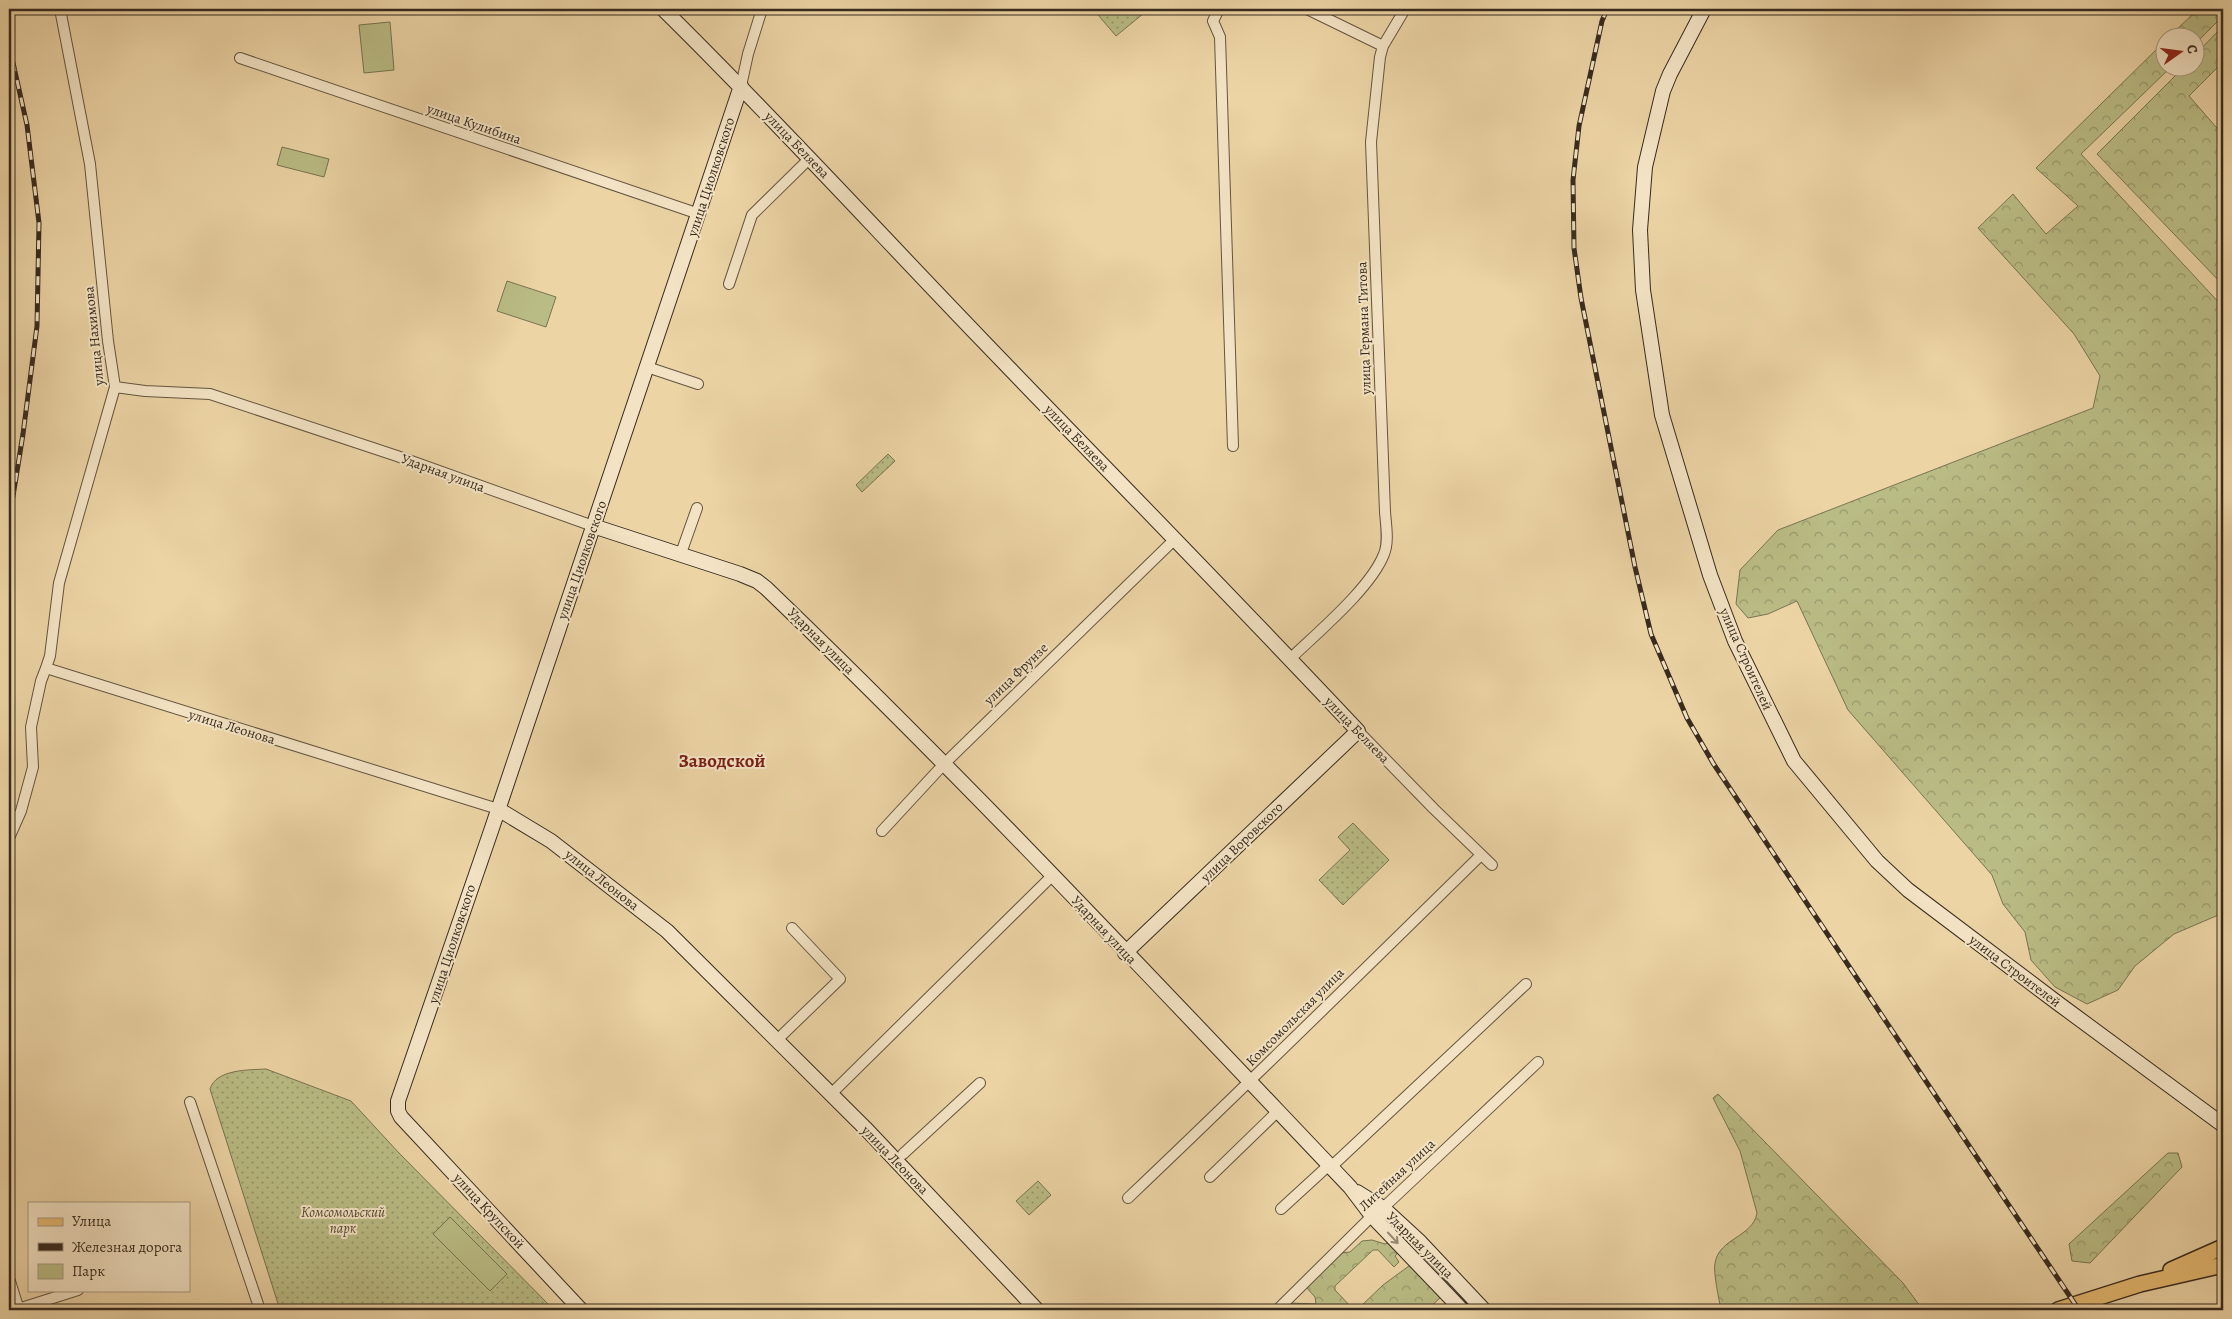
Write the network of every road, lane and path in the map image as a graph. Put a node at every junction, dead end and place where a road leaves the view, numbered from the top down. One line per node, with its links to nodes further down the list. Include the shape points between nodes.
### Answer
1 (60, 9): 16 (street, улица Нахимова, via 90,164)
2 (663, 9): 10 (main road, улица Беляева)
3 (762, 9): 10 (street, улица Циолковского)
4 (1219, 9): 17 (street, via 1213,21 1220,37)
5 (1306, 9): 8 (street)
6 (1406, 9): 8 (street)
7 (1704, 9): 43 (main road, улица Строителей, via 1663,91 1644,167 1640,230 1643,290 1662,415 1710,575 1735,641 1794,762 1877,861 1908,890)
8 (1383, 46): 22 (street, улица Германа Титова, via 1371,142 1384,554 1369,579)
9 (240, 58): 12 (street, улица Кулибина)
10 (741, 86): 11 (main road, улица Беляева); 12 (main road, улица Циолковского)
11 (810, 158): 13 (street, via 752,215); 20 (main road, улица Беляева)
12 (699, 214): 14 (main road, улица Циолковского)
13 (729, 284)
14 (647, 367): 15 (street); 19 (main road, улица Циолковского)
15 (698, 384)
16 (115, 387): 19 (street, Ударная улица, via 210,394); 23 (street, улица Нахимова, via 59,583)
17 (1233, 446)
18 (697, 508): 21 (street)
19 (593, 526): 21 (main road, Ударная улица); 26 (main road, улица Циолковского)
20 (1174, 540): 22 (main road, улица Беляева); 25 (street, улица Фрунзе)
21 (680, 556): 25 (main road, Ударная улица, via 740,574 766,588)
22 (1290, 659): 24 (main road, улица Беляева)
23 (46, 668): 26 (street, улица Леонова); 28 (street, via 31,726 33,767 21,811)
24 (1358, 731): 29 (street, улица Беляева); 33 (main road, улица Воровского)
25 (943, 765): 27 (street, улица Фрунзе); 31 (main road, Ударная улица)
26 (498, 809): 35 (main road, улица Леонова, via 551,841 668,931); 41 (main road, улица Циолковского, via 398,1101)
27 (882, 831)
28 (9, 838)
29 (1481, 855): 30 (street, улица Беляева); 37 (street, Комсомольская улица)
30 (1492, 865)
31 (1053, 875): 33 (main road, Ударная улица); 39 (street)
32 (792, 928): 35 (street, via 840,979)
33 (1125, 953): 37 (main road, Ударная улица)
34 (1526, 984): 45 (street)
35 (777, 1040): 39 (main road, улица Леонова)
36 (1538, 1062): 49 (street, Литейная улица)
37 (1250, 1082): 42 (main road, Ударная улица); 47 (street, Комсомольская улица)
38 (980, 1083): 44 (street)
39 (831, 1094): 58 (main road, улица Леонова)
40 (190, 1102): 56 (street)
41 (398, 1111): 57 (main road, улица Крупской)
42 (1278, 1111): 45 (main road, Ударная улица); 46 (street)
43 (2223, 1125)
44 (902, 1154)
45 (1330, 1166): 48 (street); 49 (main road, Ударная улица)
46 (1210, 1177)
47 (1128, 1198)
48 (1281, 1209)
49 (1378, 1212): 59 (street, Литейная улица); 60 (main road, Ударная улица, one-way to 60); 61 (main road, Ударная улица, via 1420,1242)
50 (2223, 1247): 53 (main road)
51 (2223, 1265): 53 (main road)
52 (9, 1278): 55 (street)
53 (2140, 1284): 62 (main road)
54 (72, 1292): 55 (street)
55 (19, 1310)
56 (260, 1310)
57 (582, 1310)
58 (1037, 1310)
59 (1277, 1310)
60 (1462, 1310)
61 (1484, 1310)
62 (2058, 1310)

